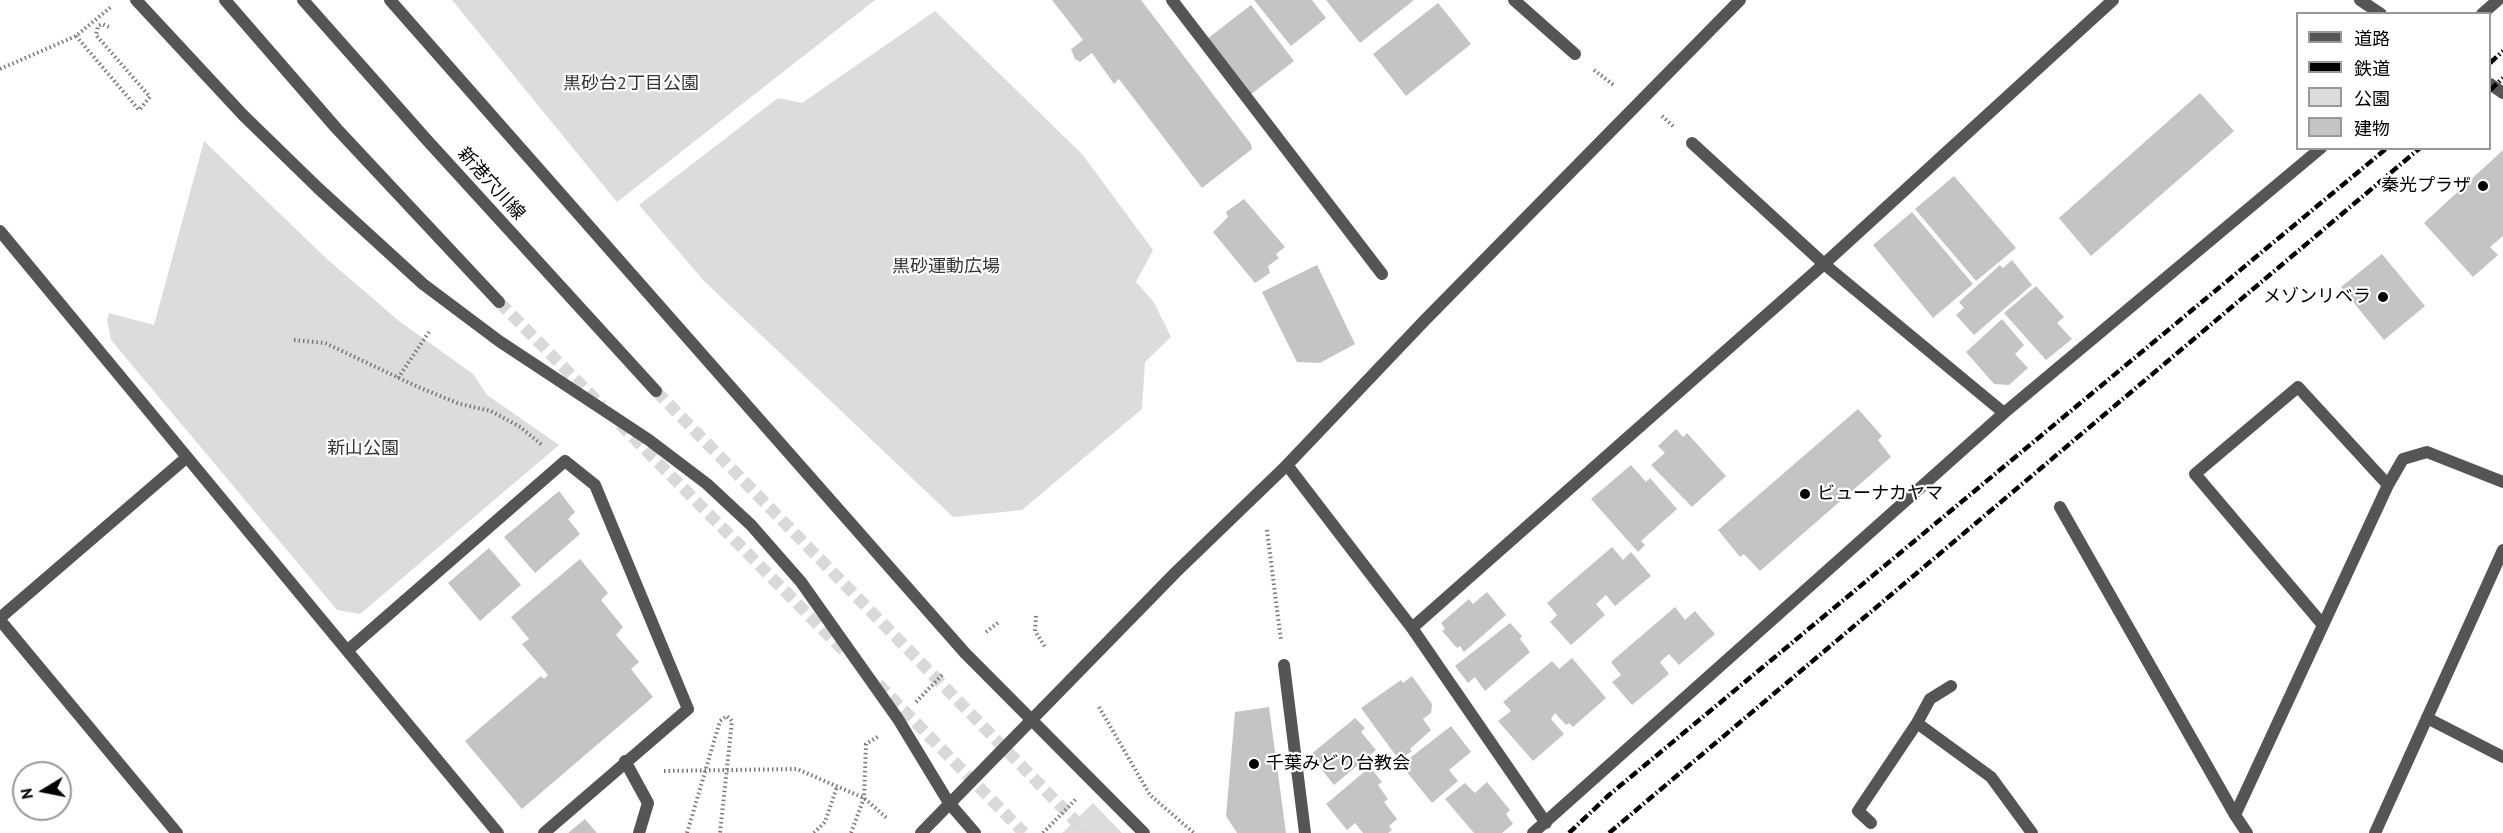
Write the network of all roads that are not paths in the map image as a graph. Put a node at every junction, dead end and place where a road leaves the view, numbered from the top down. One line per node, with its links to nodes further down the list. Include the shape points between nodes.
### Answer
1 (136, 0): 39 (street, via 243,115 423,284 499,341 649,440 707,484 751,525 801,582 898,719)
2 (225, 0): 19 (street, via 337,129)
3 (303, 0): 20 (street, 新港穴川線)
4 (390, 0): 35 (street, via 965,653)
5 (1514, 0): 13 (street)
6 (1740, 0): 23 (street)
7 (2113, 0): 17 (street)
8 (2360, 0): 11 (street)
9 (2498, 0): 12 (street)
10 (1176, 1): 18 (street)
11 (2378, 12)
12 (2484, 12)
13 (1575, 54)
14 (1692, 143): 17 (street)
15 (2319, 150): 21 (street)
16 (0, 231): 22 (street)
17 (1824, 264): 21 (street); 30 (street)
18 (1382, 274)
19 (499, 302)
20 (656, 391)
21 (2004, 413): 41 (street)
22 (186, 458): 28 (street); 31 (street)
23 (1287, 465): 30 (street); 35 (street)
24 (2503, 482): 25 (street, via 2427,452 2403,459)
25 (2388, 485): 29 (street); 29 (street, via 2298,387 2194,474)
26 (2060, 507): 40 (street)
27 (2503, 550): 34 (street)
28 (0, 619): 43 (street)
29 (2323, 625): 40 (street)
30 (1412, 628): 41 (street)
31 (348, 650): 38 (street, via 565,460 595,485 688,709); 44 (street)
32 (1284, 665): 50 (street)
33 (1951, 686): 36 (street, via 1930,699)
34 (2427, 718): 37 (street); 54 (street)
35 (1031, 720): 39 (street); 49 (street)
36 (1917, 723): 42 (street, via 1858,812); 52 (street, via 1991,777)
37 (2503, 757)
38 (625, 761): 45 (street); 46 (street, via 648,803)
39 (949, 803): 47 (street); 48 (street)
40 (2235, 816): 53 (street)
41 (1545, 823): 51 (street)
42 (1870, 823)
43 (177, 833)
44 (498, 833)
45 (544, 833)
46 (639, 833)
47 (921, 833)
48 (975, 833)
49 (1144, 833)
50 (1305, 833)
51 (1533, 833)
52 (2032, 833)
53 (2247, 833)
54 (2375, 833)

